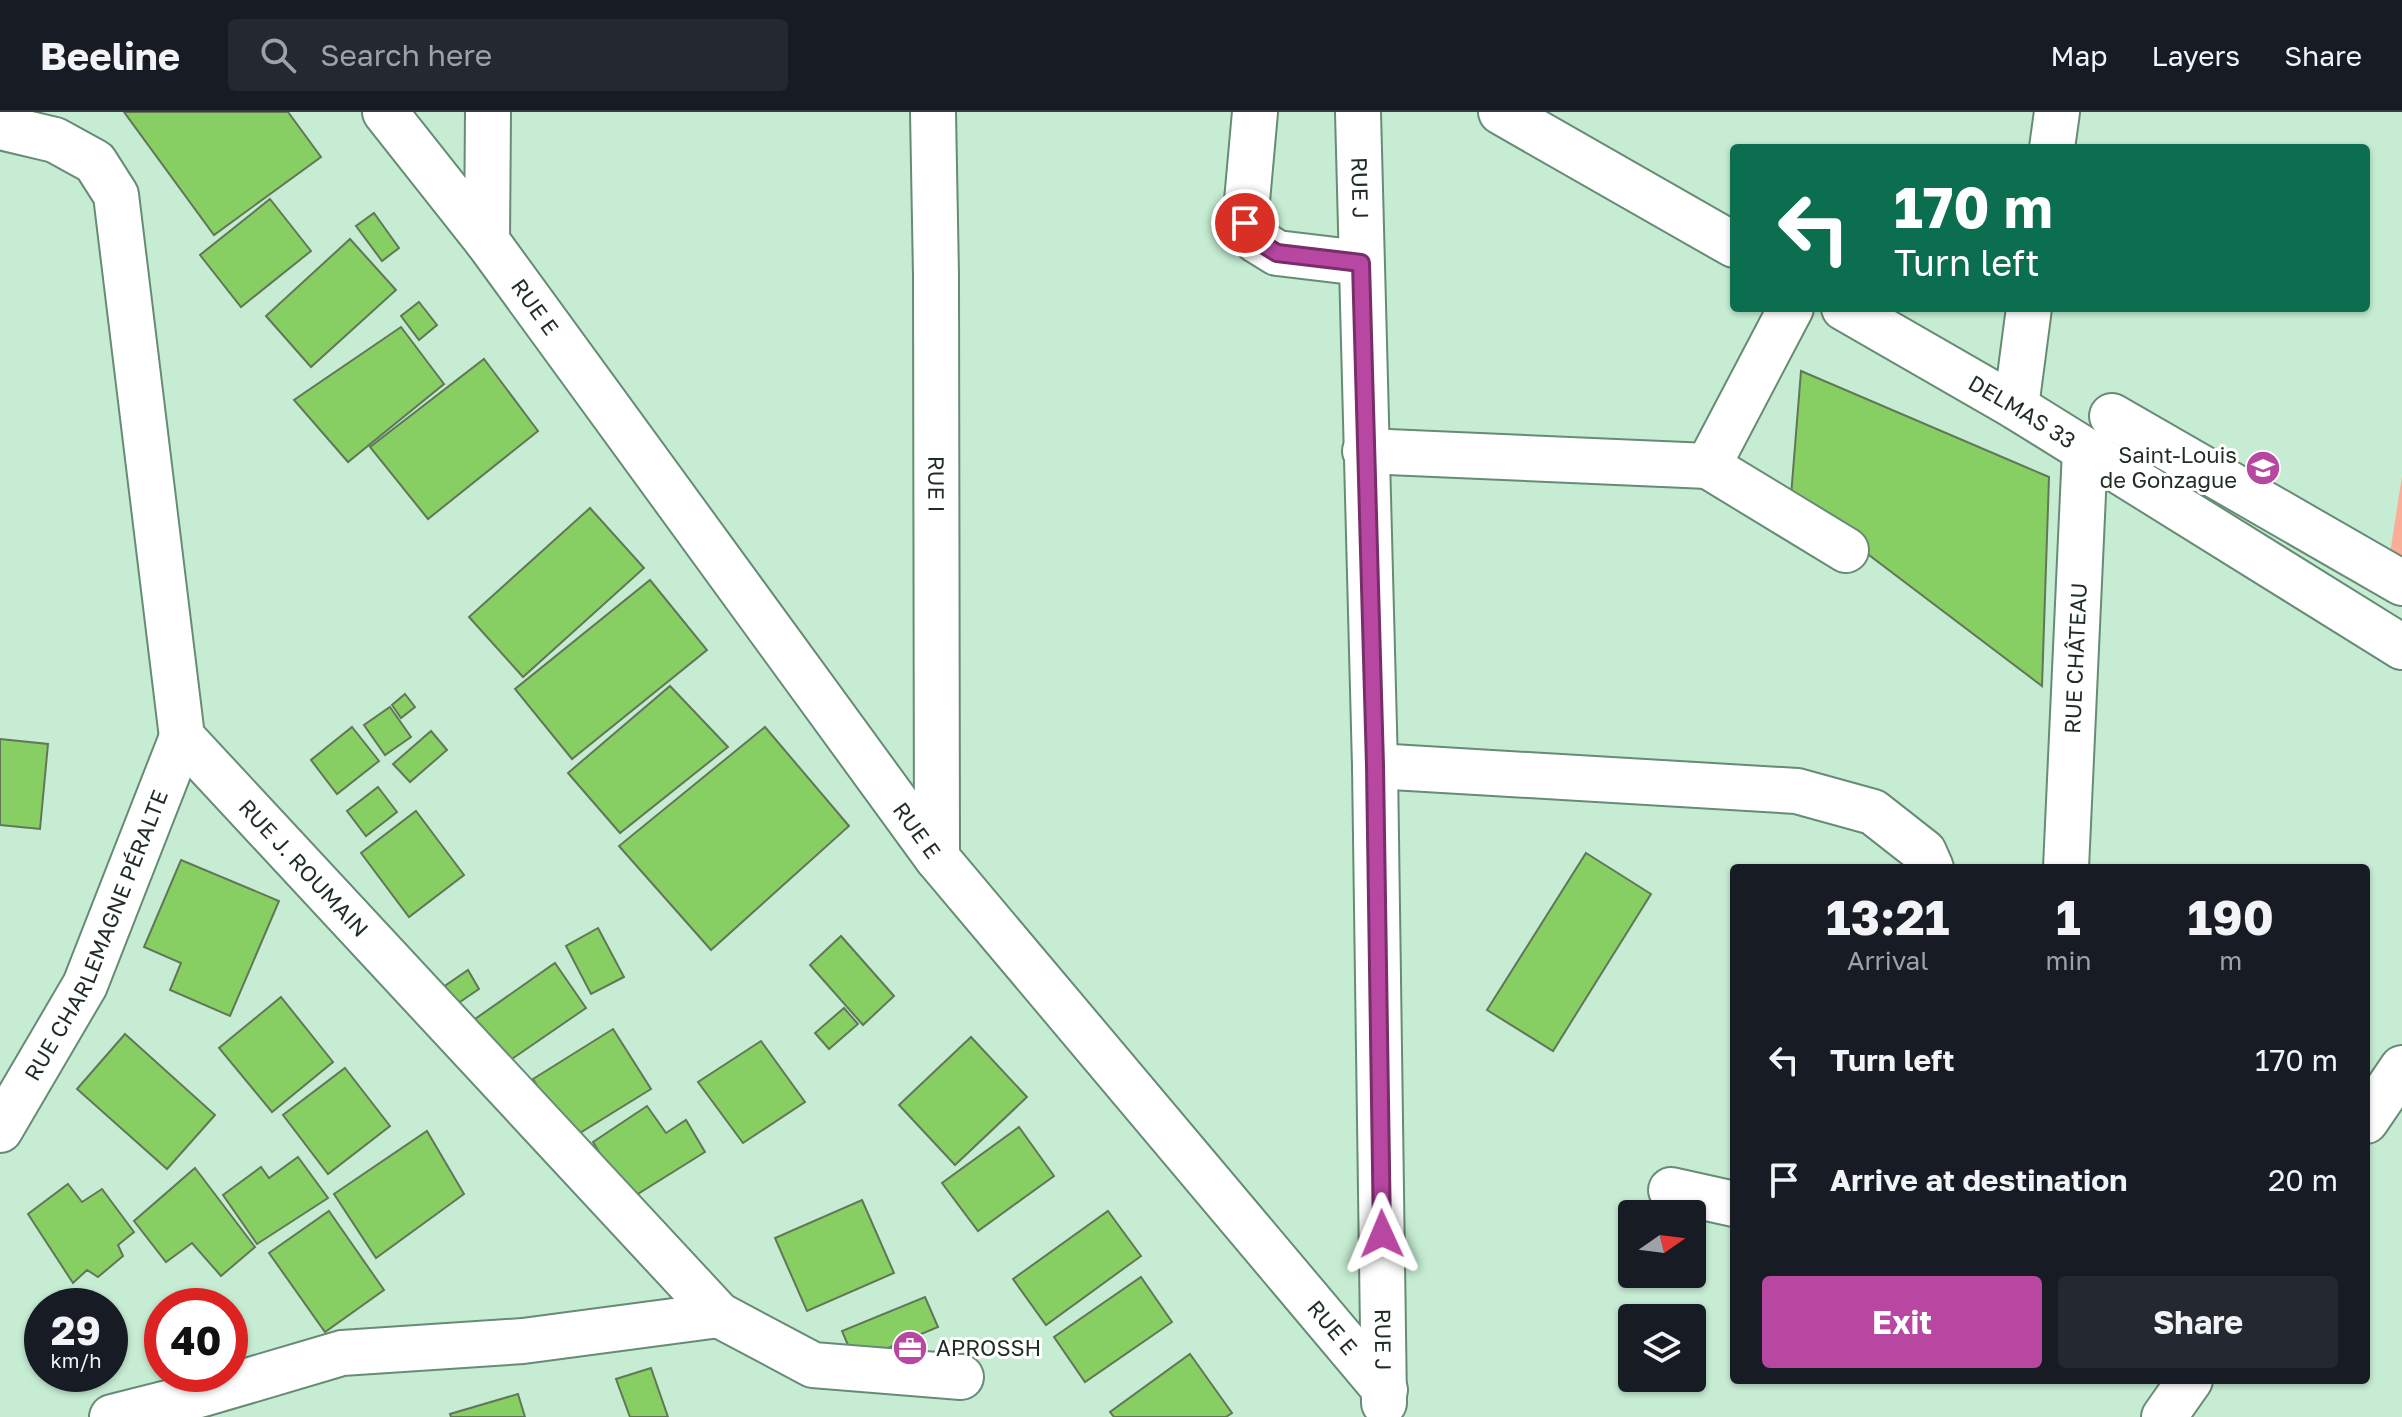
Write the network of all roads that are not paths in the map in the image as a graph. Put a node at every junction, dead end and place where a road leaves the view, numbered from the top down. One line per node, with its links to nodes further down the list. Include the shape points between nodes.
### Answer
1 (385, 112): 10 (street, RUE E)
2 (488, 112): 10 (street)
3 (933, 112): 26 (street, RUE I)
4 (1255, 112): 12 (street, via 1245,223 1256,240 1277,253)
5 (1358, 112): 12 (street, RUE J)
6 (1501, 112): 11 (street)
7 (2057, 112): 9 (street)
8 (0, 127): 24 (street, via 55,140 95,162 116,195)
9 (2053, 144)
10 (487, 241): 26 (street, RUE E)
11 (1730, 243)
12 (1361, 263): 19 (street, RUE J)
13 (1789, 312): 20 (street)
14 (1851, 312): 16 (street, DELMAS 33)
15 (2028, 312): 16 (street)
16 (2016, 407): 18 (street, DELMAS 33)
17 (2112, 416): 22 (street)
18 (2085, 450): 23 (street, DELMAS 33); 28 (street, RUE CHÂTEAU)
19 (1365, 451): 20 (street); 25 (street, RUE J)
20 (1708, 466): 21 (street)
21 (1846, 550)
22 (2402, 583)
23 (2402, 647)
24 (182, 737): 31 (street, RUE CHARLEMAGNE PÉRALTE, via 85,985); 34 (street, RUE J. ROUMAIN)
25 (1375, 766): 27 (street, via 1797,791 1873,812 1924,852); 36 (street, RUE J)
26 (937, 858): 36 (street, RUE E)
27 (1929, 864)
28 (2066, 864)
29 (2402, 1068): 30 (street)
30 (2370, 1115)
31 (0, 1130)
32 (1671, 1190): 33 (street)
33 (1730, 1203)
34 (719, 1315): 35 (street, RUE J. ROUMAIN, via 813,1365); 37 (street, via 523,1341 342,1353)
35 (961, 1377)
36 (1384, 1404)
37 (112, 1417)

